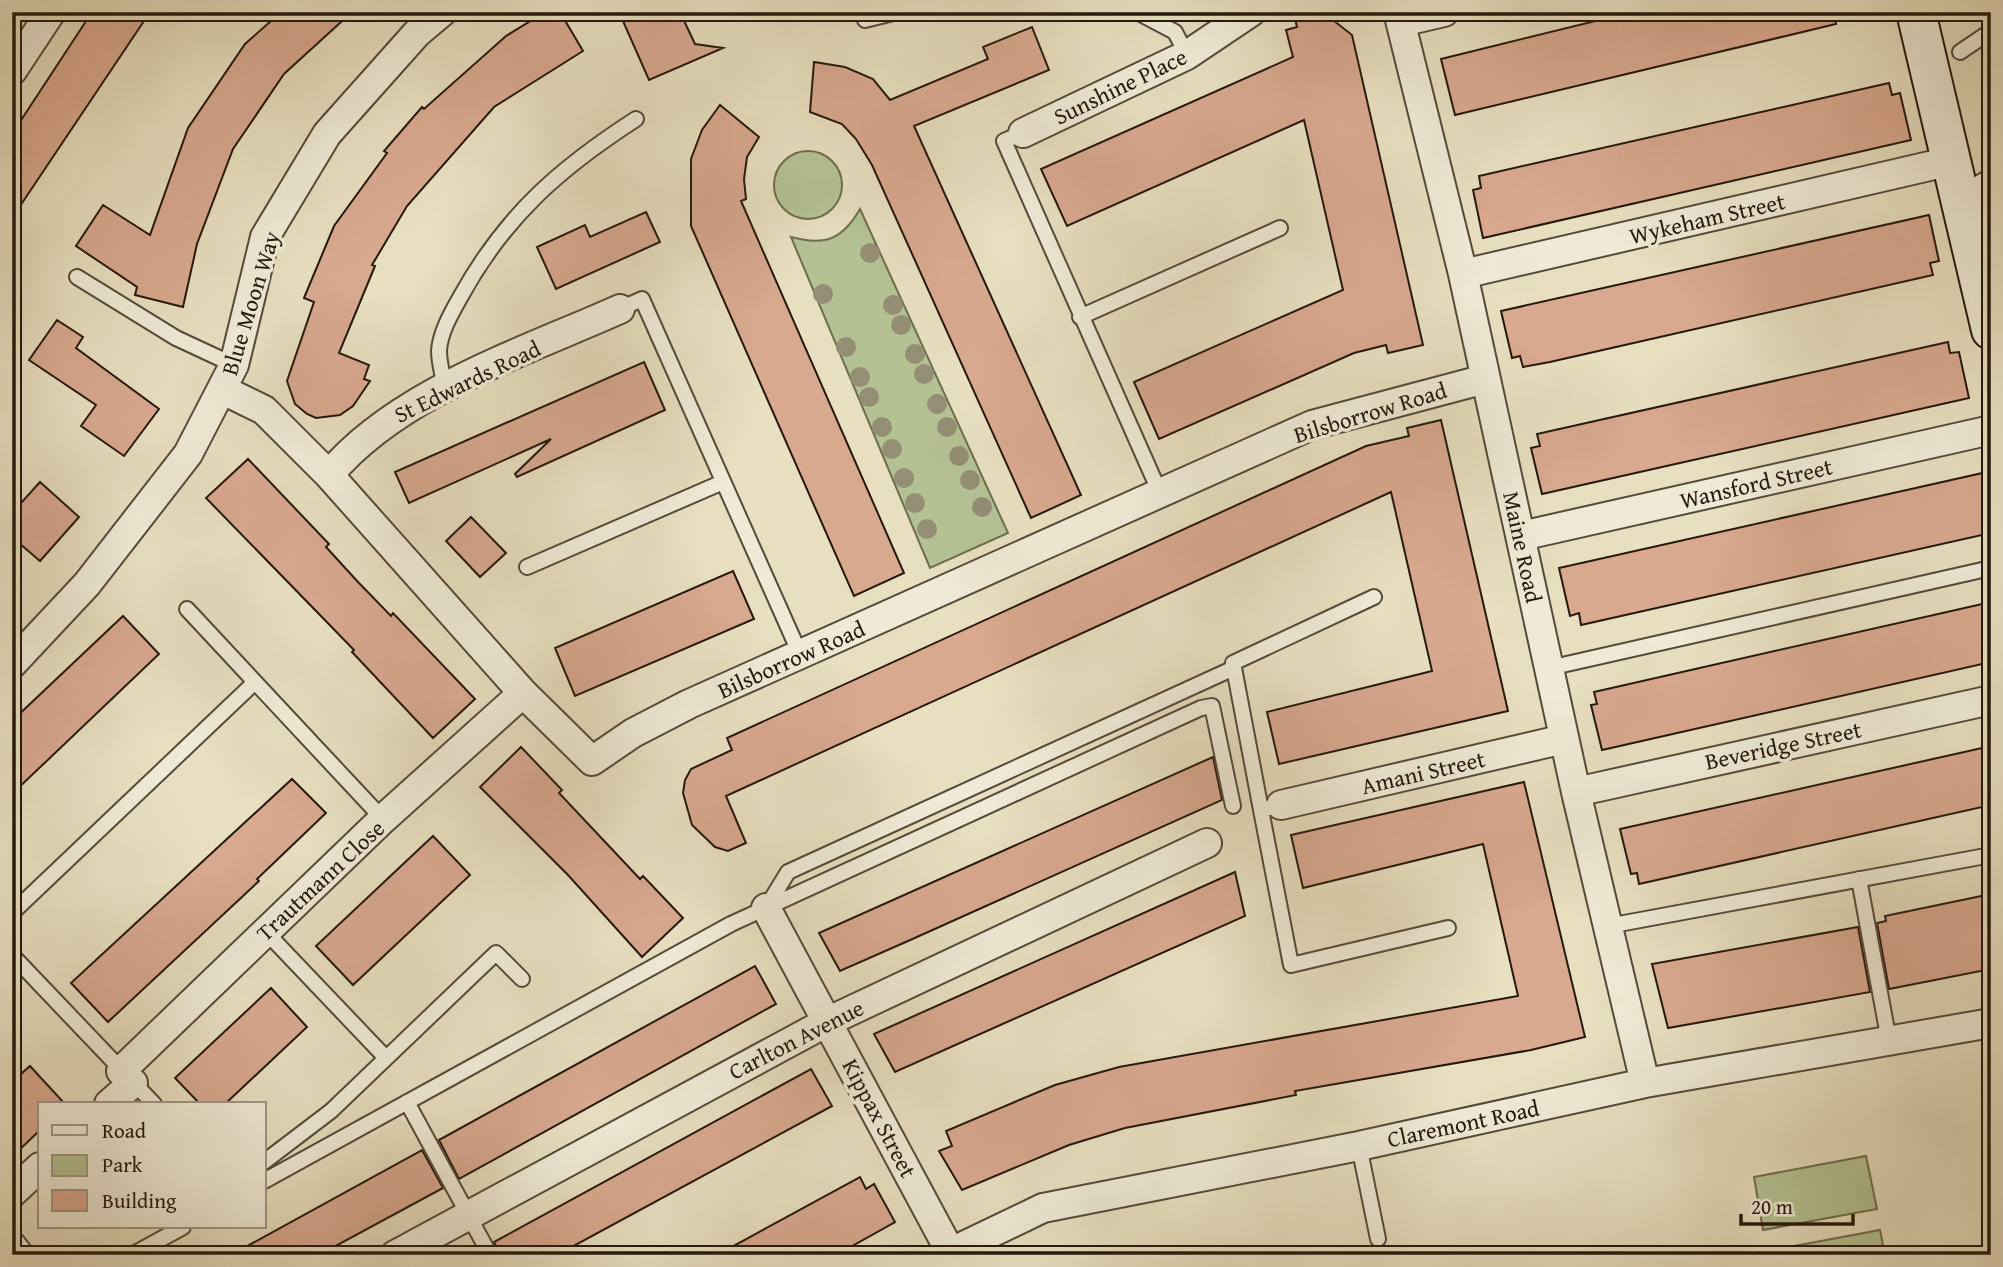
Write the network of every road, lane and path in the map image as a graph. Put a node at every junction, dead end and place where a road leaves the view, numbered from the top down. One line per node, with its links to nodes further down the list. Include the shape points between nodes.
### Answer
1 (51, 12): 13 (street)
2 (442, 12): 24 (street, Blue Moon Way, via 417,33 327,134 265,237)
3 (897, 12): 9 (lane)
4 (1137, 12): 12 (lane, via 1175,32)
5 (1251, 12): 12 (street, Sunshine Place)
6 (1444, 12): 8 (street)
7 (1916, 12): 16 (street)
8 (1400, 17): 19 (street, Maine Road)
9 (865, 20)
10 (1991, 31): 11 (lane)
11 (1960, 52)
12 (1187, 55): 15 (street, Sunshine Place)
13 (12, 71)
14 (636, 120): 26 (lane, via 582,154 524,206 480,262 449,317 439,350)
15 (1023, 133): 22 (lane, via 1004,141)
16 (1951, 161): 17 (street); 19 (street, Wykeham Street)
17 (1976, 192): 23 (street)
18 (1280, 228): 22 (lane)
19 (1463, 274): 25 (street, Maine Road)
20 (77, 277): 24 (lane, via 176,338)
21 (620, 309): 26 (street, St Edwards Road); 29 (lane, via 642,299)
22 (1080, 317): 30 (lane)
23 (1990, 323)
24 (228, 377): 28 (street, Bilsborrow Road); 36 (street, Blue Moon Way, via 188,454 141,516 87,584)
25 (1485, 379): 30 (street, Bilsborrow Road, via 1312,425); 31 (street, Maine Road)
26 (445, 388): 28 (street, St Edwards Road, via 373,431)
27 (1991, 430): 31 (street, Wansford Street)
28 (329, 475): 41 (street, Bilsborrow Road)
29 (723, 482): 32 (lane); 37 (lane)
30 (1160, 493): 37 (street, Bilsborrow Road)
31 (1521, 536): 39 (street, Maine Road)
32 (527, 567)
33 (1991, 568): 39 (lane)
34 (1374, 597): 38 (lane, via 1233,663)
35 (187, 609): 40 (lane)
36 (16, 654)
37 (800, 654): 41 (street, Bilsborrow Road, via 633,733 592,761)
38 (1234, 668): 46 (lane); 51 (lane, via 788,872)
39 (1549, 668): 43 (street, Maine Road)
40 (255, 682): 47 (lane); 52 (lane)
41 (523, 693): 47 (street, Trautmann Close)
42 (1991, 700): 44 (street, Beveridge Street)
43 (1564, 738): 44 (street, Maine Road); 46 (street, Amani Street)
44 (1576, 792): 53 (street, Maine Road)
45 (1233, 806): 51 (lane, via 1212,706 1201,708)
46 (1271, 807): 54 (lane, via 1291,965)
47 (383, 819): 55 (street, Trautmann Close)
48 (1207, 843): 58 (street, Carlton Avenue)
49 (1991, 855): 50 (lane)
50 (1859, 879): 53 (lane); 60 (lane)
51 (766, 908): 58 (street, Kippax Street); 66 (lane)
52 (12, 913)
53 (1608, 926): 63 (street, Maine Road)
54 (1448, 928)
55 (265, 931): 61 (lane); 62 (street, Trautmann Close)
56 (12, 955): 62 (lane)
57 (522, 979): 61 (lane, via 496,953)
58 (829, 1021): 72 (street, Carlton Avenue); 76 (street, Kippax Street)
59 (1991, 1023): 60 (street, Claremont Road)
60 (1889, 1041): 63 (street, Claremont Road)
61 (386, 1058): 68 (lane, via 331,1111)
62 (127, 1077): 64 (street, Trautmann Close); 65 (lane)
63 (1645, 1083): 67 (street, Claremont Road)
64 (110, 1102)
65 (152, 1102)
66 (407, 1102): 70 (lane); 72 (lane)
67 (1359, 1146): 74 (lane); 76 (street, Claremont Road, via 1043,1208)
68 (266, 1160)
69 (38, 1169): 71 (street)
70 (266, 1180)
71 (12, 1193)
72 (469, 1215): 79 (street, Carlton Avenue); 80 (lane)
73 (181, 1228): 78 (lane)
74 (1378, 1239)
75 (12, 1246): 77 (street)
76 (949, 1254)
77 (19, 1255)
78 (132, 1255)
79 (395, 1255)
80 (490, 1255)

